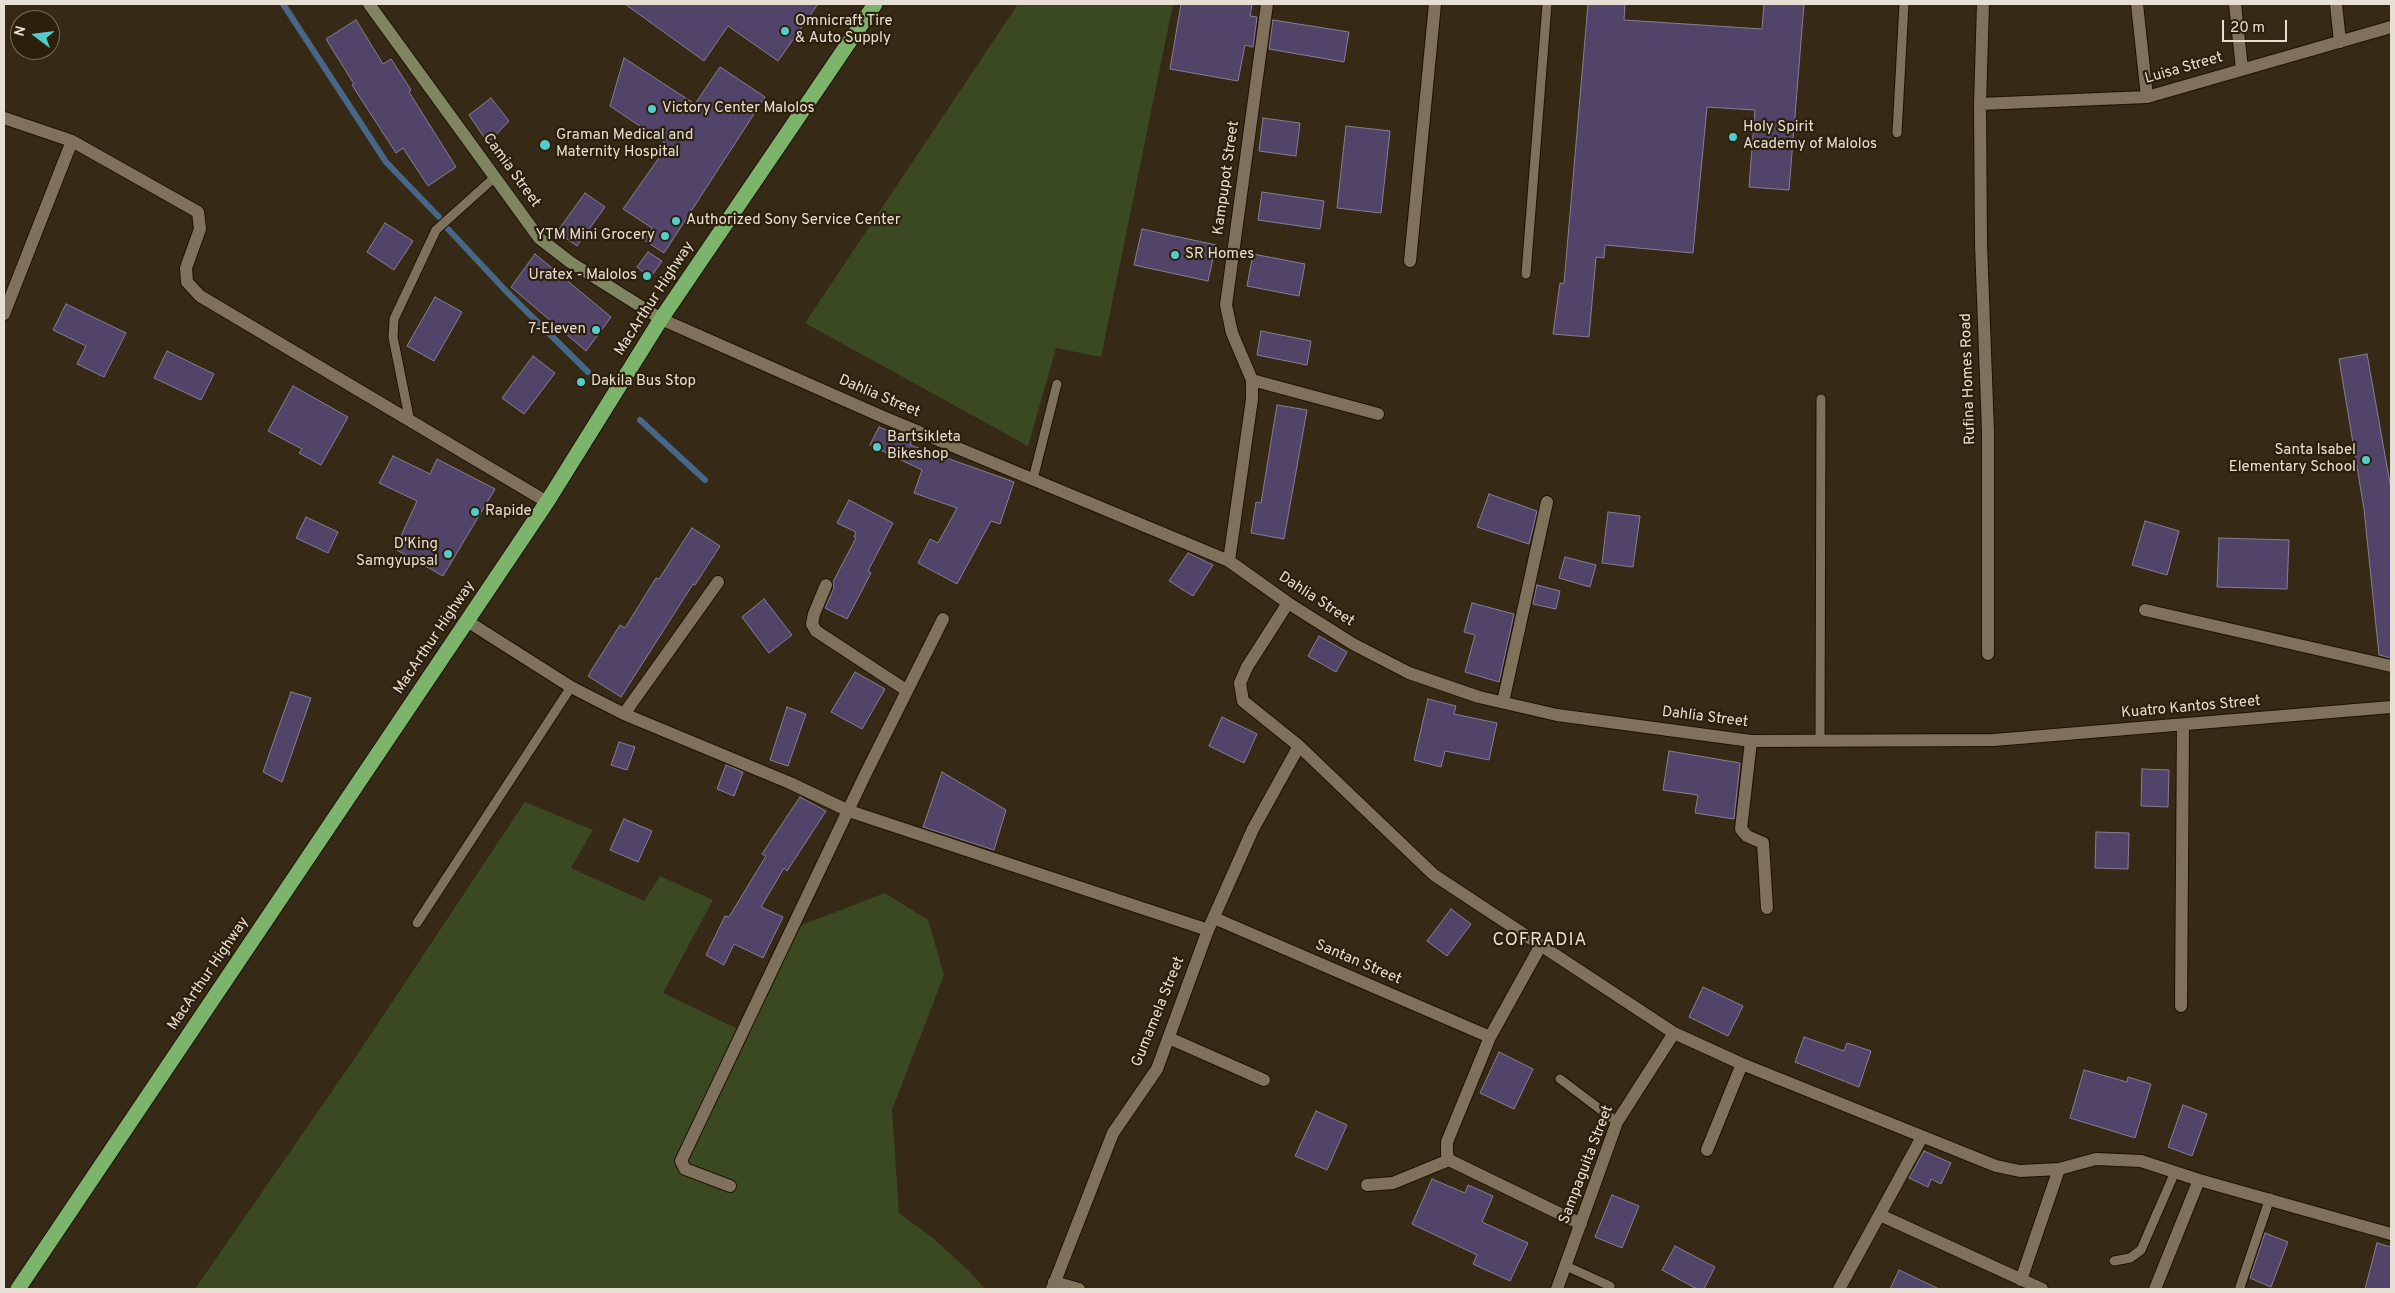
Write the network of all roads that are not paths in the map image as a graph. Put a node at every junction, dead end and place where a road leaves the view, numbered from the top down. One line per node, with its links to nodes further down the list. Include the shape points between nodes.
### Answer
1 (369, 4): 19 (street, Camia Street)
2 (875, 4): 23 (highway, MacArthur Highway)
3 (1266, 4): 24 (street, Kampupot Street, via 1226,306 1232,333)
4 (1435, 4): 20 (street)
5 (1547, 4): 21 (lane)
6 (1904, 4): 17 (lane)
7 (1983, 4): 15 (street, Rufina Homes Road)
8 (2137, 4): 14 (street)
9 (2235, 4): 13 (street)
10 (2336, 4): 12 (street)
11 (2391, 27): 12 (street, Luisa Street)
12 (2340, 42): 13 (street, Luisa Street)
13 (2242, 69): 14 (street, Luisa Street)
14 (2147, 97): 15 (street, Luisa Street)
15 (1980, 104): 39 (street, Rufina Homes Road, via 1988,432)
16 (4, 118): 18 (street)
17 (1898, 133)
18 (72, 142): 22 (street); 28 (street, via 198,212 200,230 186,268 187,282 200,296)
19 (495, 177): 23 (street, Camia Street, via 539,238 570,262); 28 (lane, via 436,230 394,319 393,337)
20 (1410, 261)
21 (1526, 274)
22 (4, 314)
23 (661, 319): 29 (street, Dahlia Street); 30 (highway, MacArthur Highway)
24 (1252, 380): 27 (street); 32 (street, Kampupot Street)
25 (1057, 384): 29 (lane)
26 (1821, 399): 49 (lane)
27 (1378, 414)
28 (410, 422): 30 (street)
29 (1033, 479): 32 (street, Dahlia Street)
30 (547, 502): 38 (highway, MacArthur Highway)
31 (1547, 502): 43 (street)
32 (1229, 561): 35 (street, Dahlia Street)
33 (718, 582): 45 (street)
34 (826, 585): 42 (street, via 814,614 812,624 816,631)
35 (1288, 602): 43 (street, Dahlia Street, via 1353,644 1409,673); 50 (street, via 1240,683 1243,701)
36 (2145, 610): 40 (street)
37 (943, 619): 42 (street)
38 (467, 621): 41 (street); 82 (highway, MacArthur Highway)
39 (1988, 654)
40 (2391, 666)
41 (571, 687): 45 (street); 54 (lane)
42 (906, 690): 51 (street)
43 (1503, 702): 48 (street, Dahlia Street, via 1557,715)
44 (2391, 706): 46 (street, Kuatro Kantos Street)
45 (624, 714): 51 (street, via 790,782)
46 (2183, 726): 47 (street, Kuatro Kantos Street); 57 (street)
47 (1994, 740): 49 (street, Dahlia Street)
48 (1751, 741): 49 (street, Dahlia Street); 52 (street, via 1741,829 1747,836 1763,843)
49 (1820, 741)
50 (1299, 746): 53 (street, Gumamela Street, via 1253,829); 56 (street, via 1434,875)
51 (849, 811): 55 (street); 72 (street, via 681,1161 684,1169)
52 (1767, 908)
53 (1214, 918): 55 (street, Gumamela Street); 59 (street, Santan Street)
54 (417, 923)
55 (1208, 930): 60 (street, Gumamela Street)
56 (1541, 945): 58 (street); 59 (street)
57 (2182, 1006)
58 (1674, 1033): 61 (street); 64 (street, Sampaguita Street)
59 (1490, 1037): 67 (street, via 1447,1142)
60 (1170, 1038): 63 (street); 80 (street, Gumamela Street, via 1157,1069 1113,1133)
61 (1742, 1064): 65 (street); 66 (street)
62 (1560, 1079): 64 (lane)
63 (1264, 1080)
64 (1617, 1122): 75 (street, Sampaguita Street)
65 (1922, 1137): 68 (street, via 1996,1166 2020,1171); 74 (street)
66 (1707, 1150)
67 (1449, 1160): 71 (street, via 1393,1183); 75 (street)
68 (2058, 1169): 69 (street, via 2096,1159 2141,1161); 79 (street)
69 (2175, 1172): 70 (street); 77 (lane, via 2141,1250 2130,1258)
70 (2199, 1180): 73 (street); 87 (street)
71 (1367, 1185)
72 (730, 1186)
73 (2270, 1198): 76 (street); 88 (lane)
74 (1880, 1216): 79 (street); 85 (street)
75 (1581, 1224): 78 (street, Sampaguita Street)
76 (2391, 1234)
77 (2114, 1261)
78 (1566, 1266): 81 (lane); 84 (street, Sampaguita Street)
79 (2021, 1280): 86 (street)
80 (1053, 1285): 83 (street)
81 (1610, 1286)
82 (18, 1289)
83 (1079, 1289)
84 (1557, 1289)
85 (1839, 1289)
86 (2042, 1289)
87 (2155, 1289)
88 (2241, 1289)

